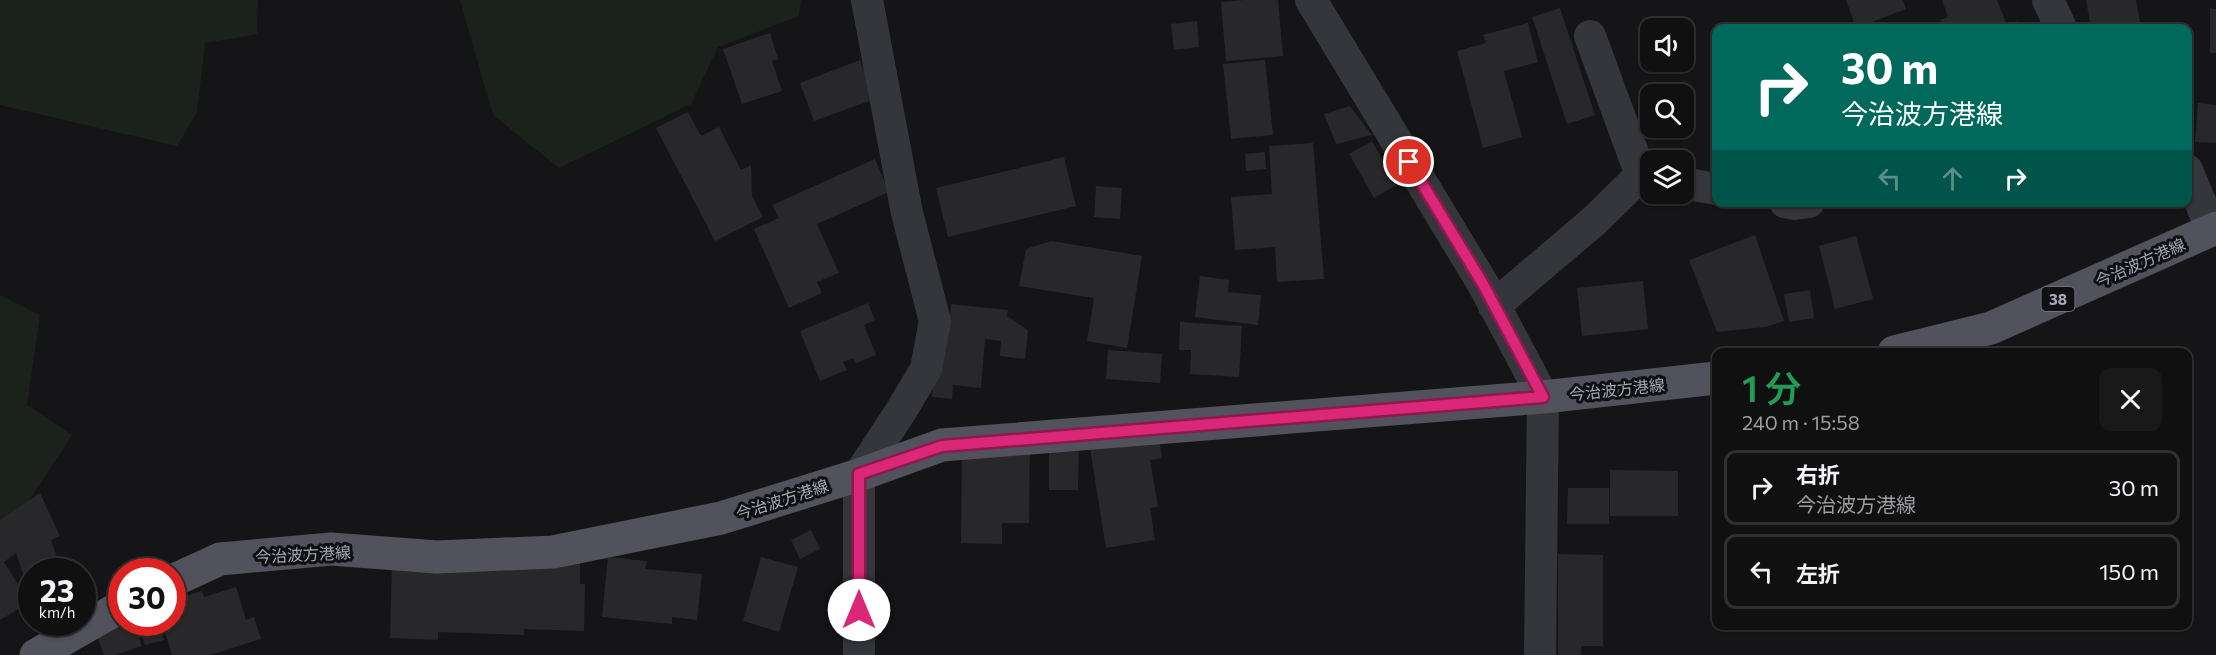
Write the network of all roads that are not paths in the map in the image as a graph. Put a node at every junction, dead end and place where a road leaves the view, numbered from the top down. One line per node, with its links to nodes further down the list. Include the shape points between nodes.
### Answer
1 (867, 0): 16 (street, via 907,213 935,321 926,369)
2 (1311, 0): 12 (street)
3 (2048, 0): 4 (street)
4 (2059, 24)
5 (1590, 36): 6 (street)
6 (1640, 161)
7 (1640, 181): 12 (street)
8 (2192, 181): 11 (street)
9 (1694, 185): 10 (street)
10 (1712, 188)
11 (2214, 229): 13 (main road, 今治波方港線 / 38, via 1991,328)
12 (1494, 306): 15 (street)
13 (1910, 348)
14 (1712, 378): 15 (main road, 今治波方港線)
15 (1543, 397): 16 (main road, 今治波方港線, via 942,446); 21 (street)
16 (859, 474): 17 (main road, 今治波方港線, via 721,518 553,552 437,557 331,549 220,559); 20 (street)
17 (186, 574)
18 (108, 614): 19 (main road)
19 (36, 655)
20 (859, 655)
21 (1540, 655)

